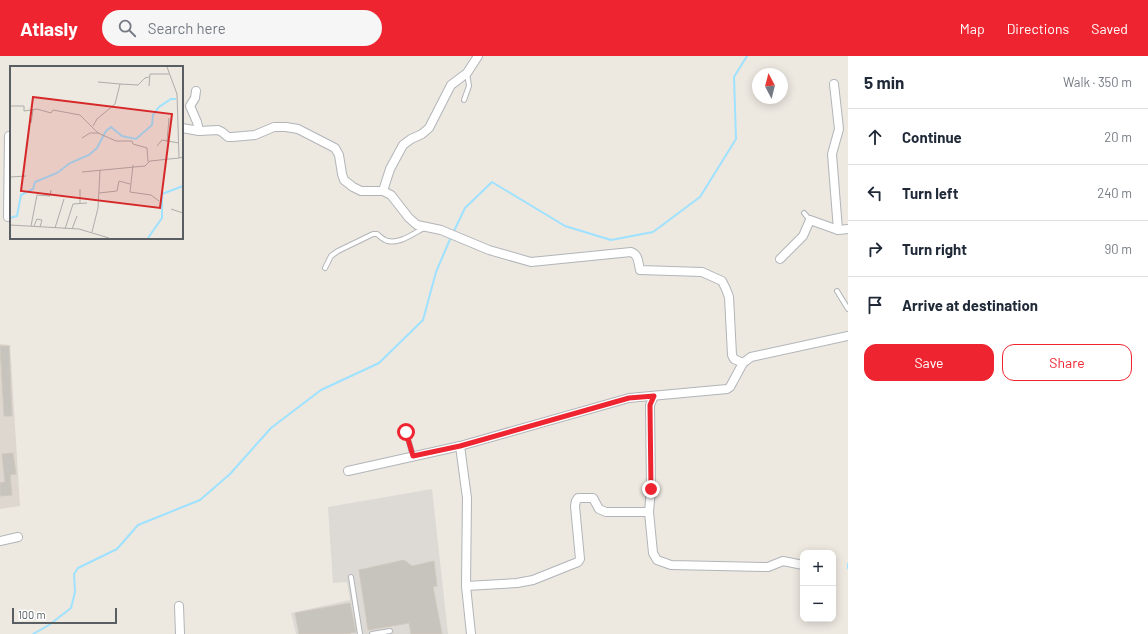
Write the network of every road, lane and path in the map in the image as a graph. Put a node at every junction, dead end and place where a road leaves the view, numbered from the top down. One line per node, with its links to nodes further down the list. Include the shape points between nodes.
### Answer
1 (478, 56): 2 (street)
2 (467, 74): 5 (lane, via 469,86); 10 (street, via 452,85 429,128 403,145 390,169)
3 (834, 84): 16 (street, via 839,129 832,154)
4 (196, 90): 7 (street, via 190,106)
5 (464, 100)
6 (183, 128): 7 (street)
7 (199, 131): 10 (street, via 218,130 232,137 255,135 274,127 298,129 334,148 339,155 344,180 353,188 361,191)
8 (10, 136): 9 (street); 12 (street)
9 (0, 138)
10 (383, 190): 14 (street, via 391,195 417,225)
11 (804, 213): 13 (lane)
12 (8, 217)
13 (810, 220): 16 (street); 17 (street, via 803,236)
14 (427, 227): 18 (lane, via 408,237 393,241 373,234 338,251); 22 (street, via 489,250 531,262 631,252 637,256 640,270 702,272 722,281 726,289 729,297 732,355)
15 (848, 229): 16 (street)
16 (838, 230)
17 (780, 260)
18 (325, 268)
19 (837, 291): 20 (lane)
20 (848, 309)
21 (848, 336): 22 (street, via 755,356)
22 (743, 364): 23 (street, via 727,389)
23 (654, 396): 25 (street, via 629,398); 28 (street, via 650,405)
24 (406, 432): 26 (lane)
25 (460, 446): 26 (street); 33 (street, via 467,498)
26 (413, 456): 27 (street)
27 (348, 471)
28 (649, 512): 31 (street, via 653,553 657,560 671,565 768,567 783,561); 33 (street, via 606,512 599,509 593,498 578,498 575,506 580,559 578,562 533,580)
29 (18, 537): 30 (street)
30 (0, 541)
31 (800, 564)
32 (351, 577): 37 (lane)
33 (466, 586): 39 (street)
34 (178, 606): 36 (street)
35 (390, 631): 38 (lane)
36 (180, 634)
37 (360, 634)
38 (372, 634)
39 (471, 634)

